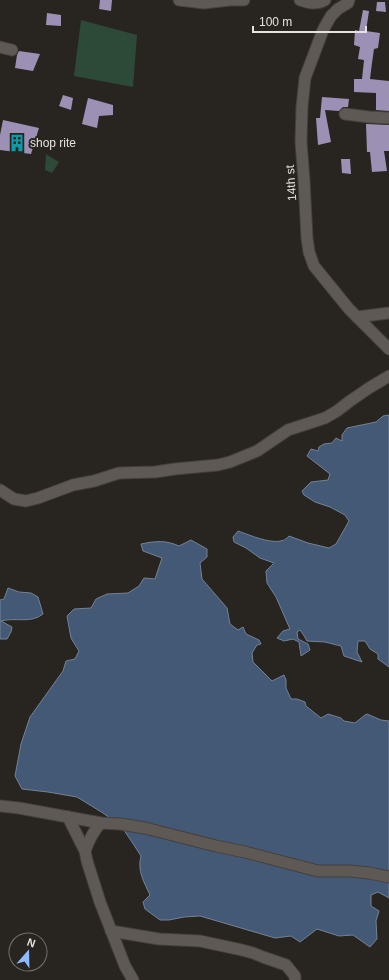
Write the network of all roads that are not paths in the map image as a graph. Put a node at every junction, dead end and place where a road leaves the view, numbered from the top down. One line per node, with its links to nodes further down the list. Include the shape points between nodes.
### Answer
1 (179, 0): 2 (street, via 204,3)
2 (244, 0)
3 (300, 0): 4 (street, via 314,3)
4 (325, 0)
5 (349, 0): 11 (street, 14th st, via 331,16 323,30 305,78 301,142 309,252 314,266)
6 (0, 47): 7 (street)
7 (12, 50)
8 (345, 114): 9 (street)
9 (389, 118)
10 (389, 313): 11 (street)
11 (357, 317): 12 (street, 14th st)
12 (389, 349)
13 (389, 376): 14 (street, via 331,415 288,430 256,451 230,462 155,472 119,473 26,501 14,499)
14 (0, 490)
15 (0, 806): 16 (street)
16 (68, 817): 17 (street); 18 (street)
17 (101, 824): 18 (street, via 94,830); 19 (street, via 145,828 318,871 350,871)
18 (85, 851): 20 (street)
19 (389, 877)
20 (111, 930): 21 (street); 22 (street, via 158,939 200,941 242,950 286,965 295,976)
21 (133, 980)
22 (295, 980)

